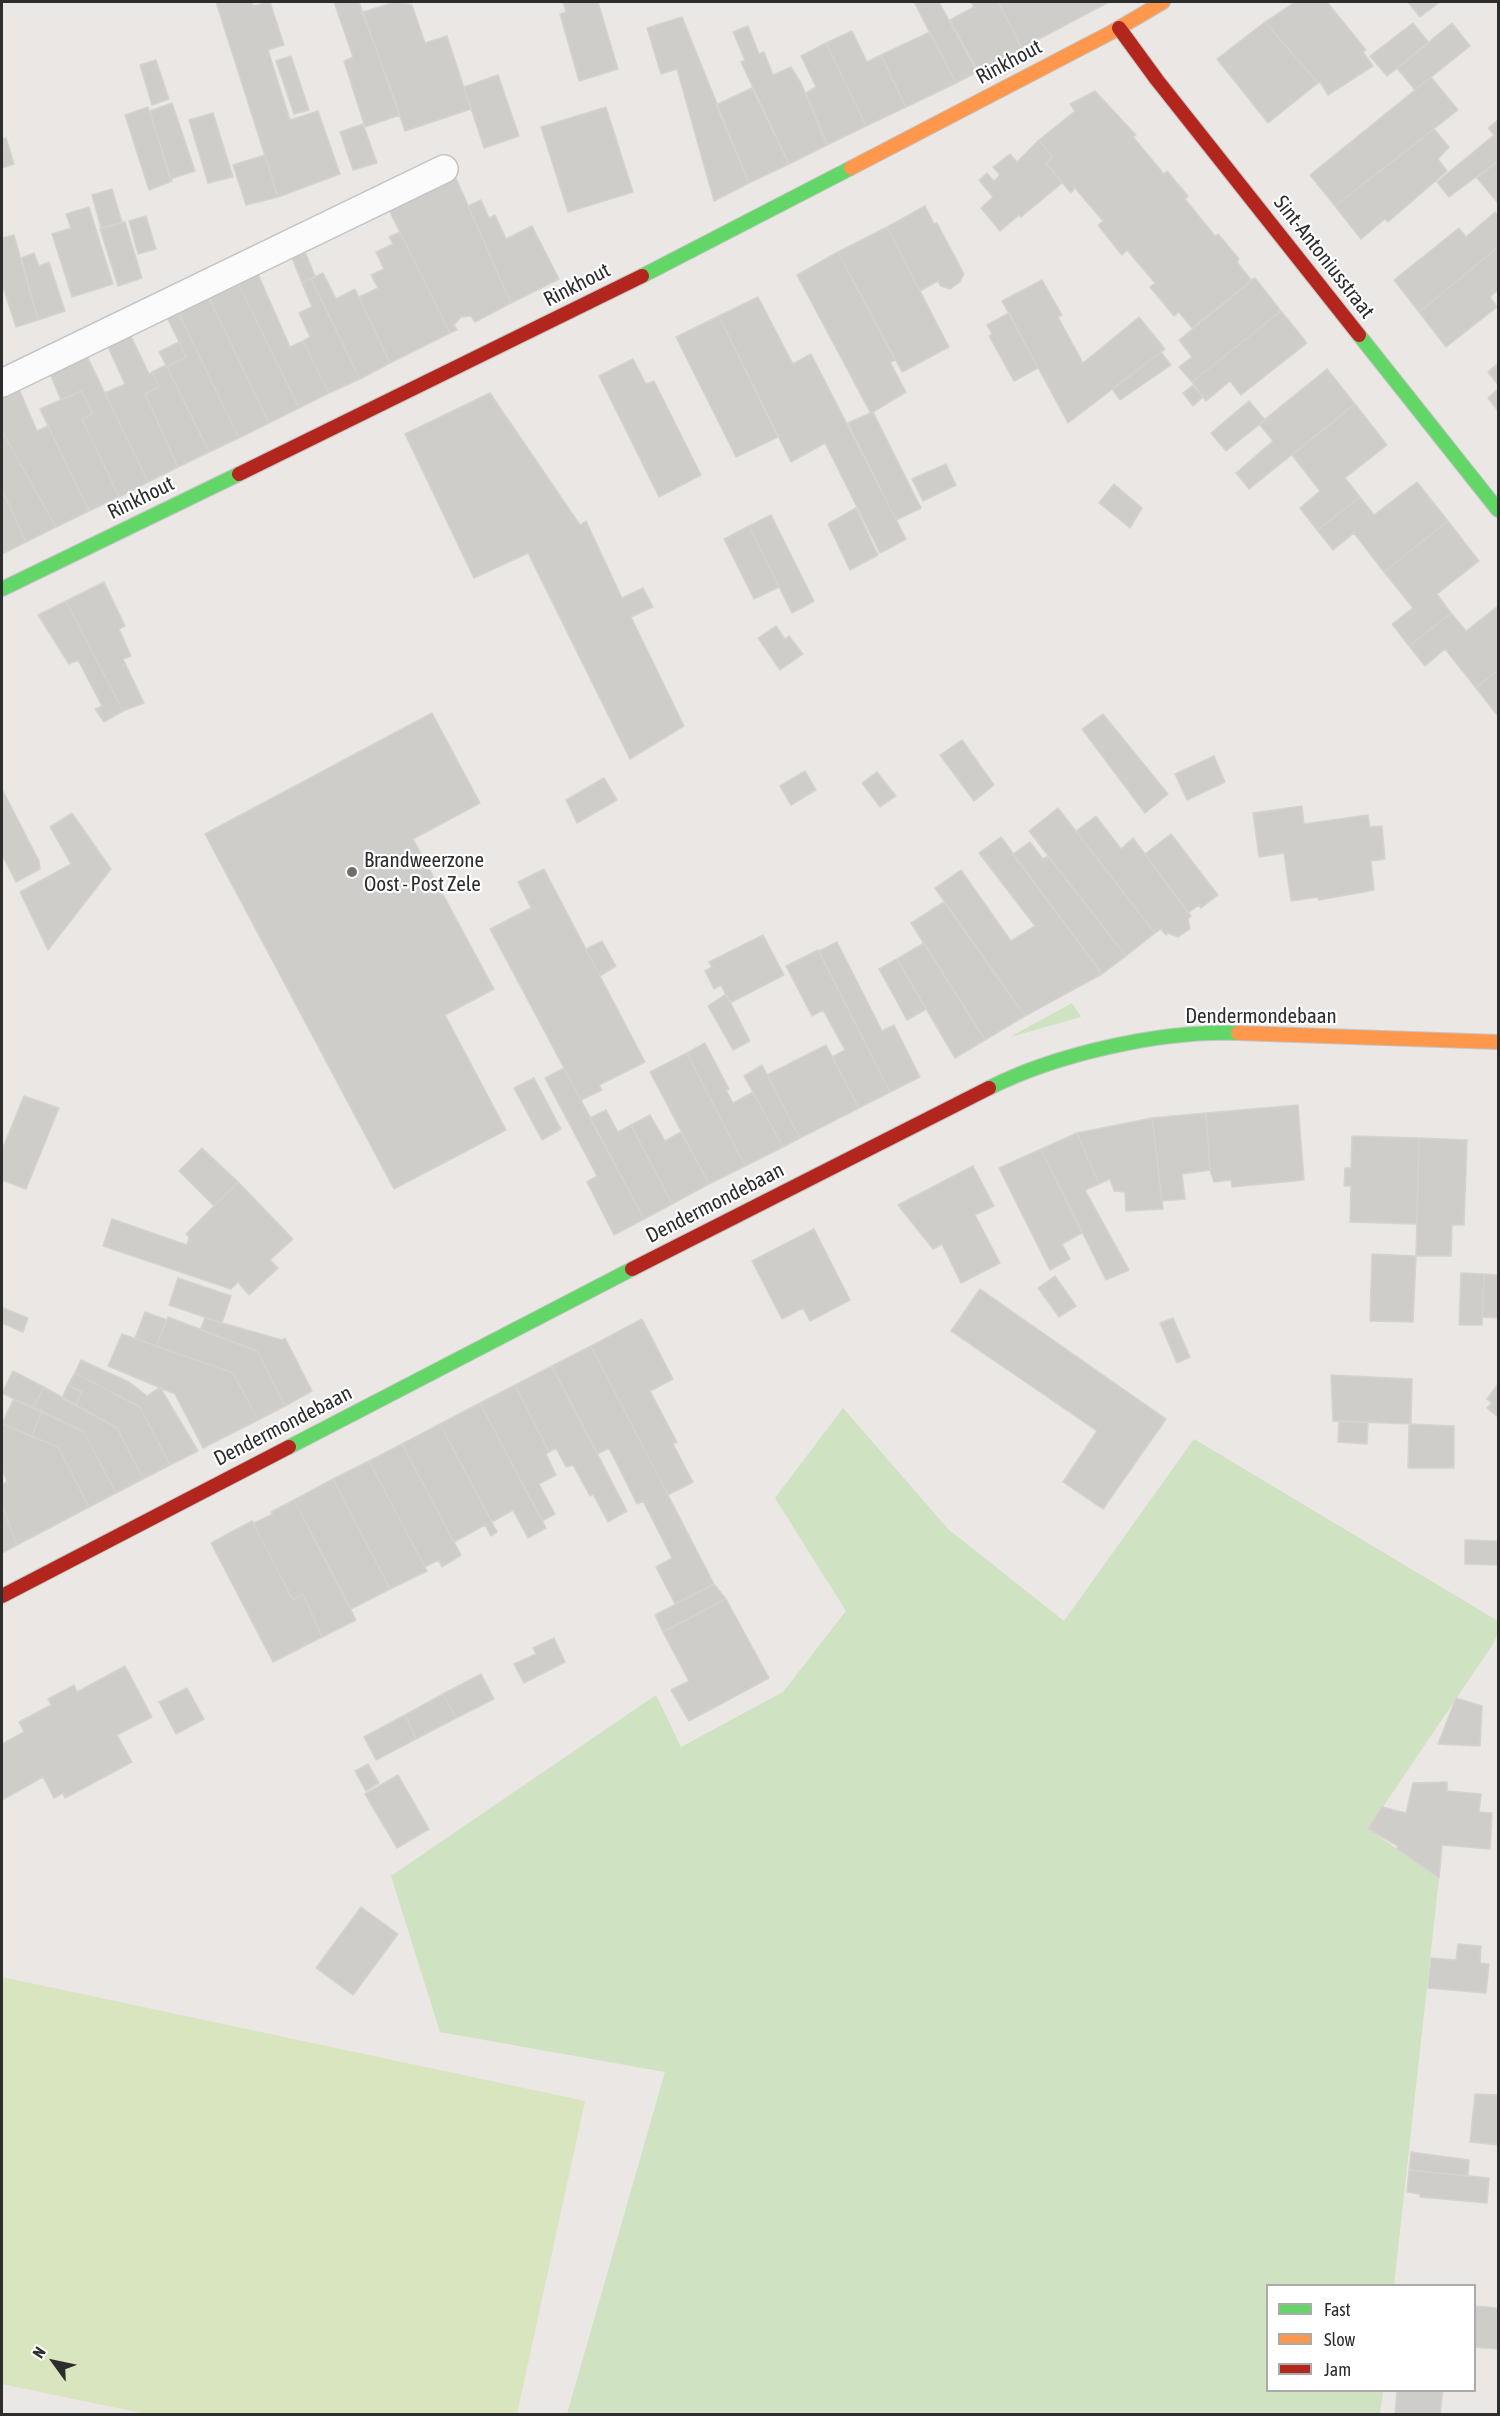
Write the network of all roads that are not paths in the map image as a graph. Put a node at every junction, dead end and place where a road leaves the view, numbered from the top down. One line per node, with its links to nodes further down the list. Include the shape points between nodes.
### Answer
1 (1163, 2): 2 (street, Rinkhout)
2 (1119, 28): 5 (street, Sint-Antoniusstraat); 6 (street, Rinkhout, via 594,301)
3 (444, 169): 4 (lane)
4 (2, 383)
5 (1498, 510)
6 (2, 589)
7 (1498, 1042): 8 (street, Dendermondebaan, via 1207,1032 1085,1052 1011,1077)
8 (2, 1596)

